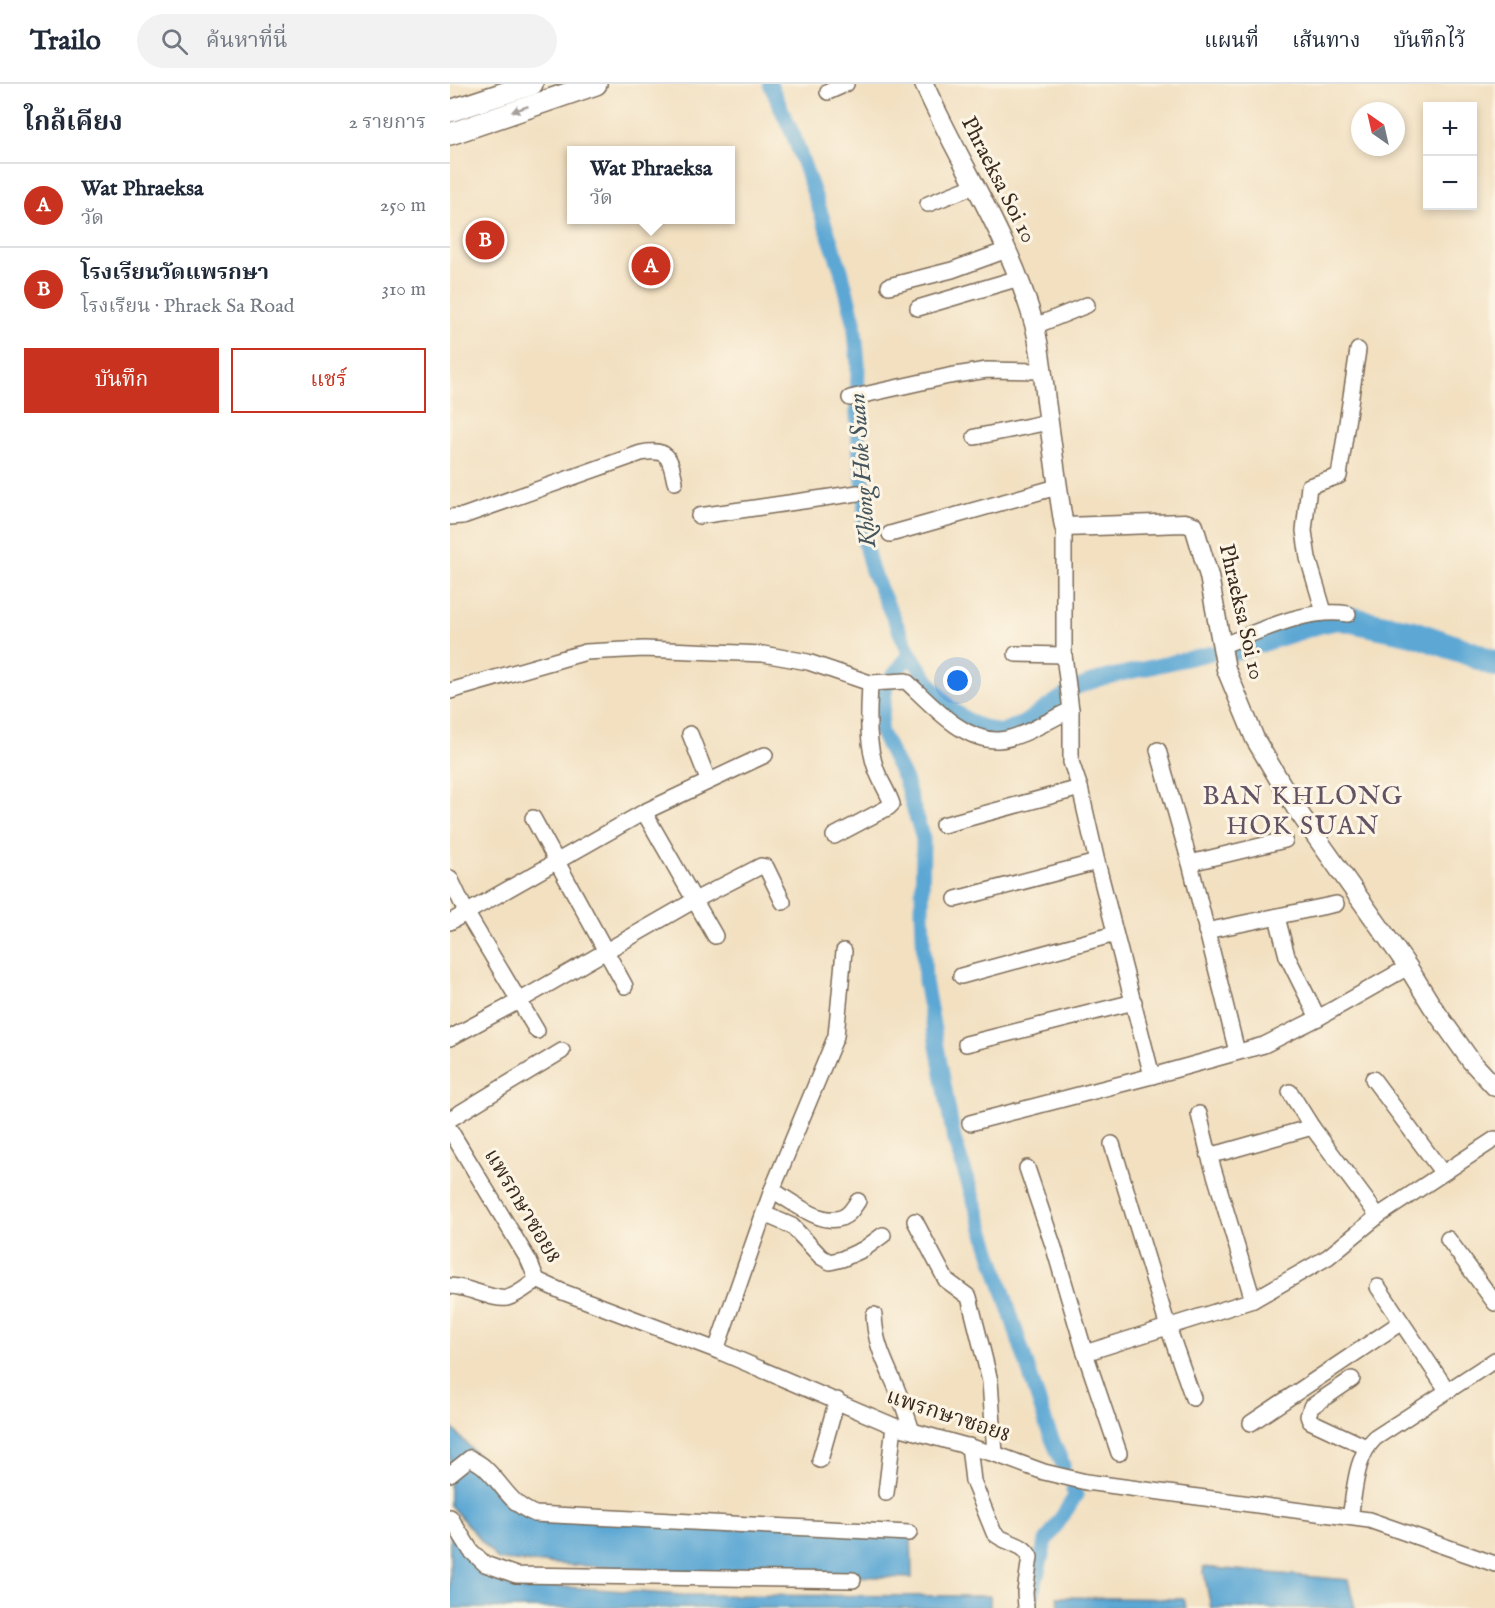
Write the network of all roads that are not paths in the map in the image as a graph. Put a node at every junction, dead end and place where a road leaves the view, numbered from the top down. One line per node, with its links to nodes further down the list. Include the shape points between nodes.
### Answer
1 (532, 84): 6 (main road)
2 (596, 84): 7 (main road, one-way to 7)
3 (846, 84): 5 (street)
4 (924, 84): 8 (street, Phraeksa Soi 10)
5 (828, 92)
6 (450, 111)
7 (450, 134)
8 (976, 185): 9 (street); 10 (street, Phraeksa Soi 10)
9 (928, 204)
10 (1007, 250): 11 (street, Phraeksa Soi 10); 12 (street, via 952,270)
11 (1019, 278): 14 (street); 15 (street, Phraeksa Soi 10)
12 (889, 286)
13 (1087, 305): 15 (street)
14 (918, 308)
15 (1035, 326): 17 (street, Phraeksa Soi 10)
16 (1358, 350): 28 (street, via 1339,476 1310,486 1304,531)
17 (1043, 371): 18 (street, via 987,370); 19 (street, Phraeksa Soi 10)
18 (850, 398)
19 (1049, 422): 20 (street); 22 (street, Phraeksa Soi 10)
20 (975, 437)
21 (675, 482): 25 (street, via 670,460 664,454 640,453 463,516)
22 (1057, 487): 26 (street, Phraeksa Soi 10); 27 (street)
23 (858, 493): 24 (street)
24 (699, 516)
25 (450, 517)
26 (1064, 527): 30 (street, Phraeksa Soi 10, via 1185,523 1194,526 1209,576); 32 (street)
27 (890, 534)
28 (1324, 612): 29 (street); 30 (street)
29 (1348, 614)
30 (1222, 645): 62 (street, Phraeksa Soi 10, via 1231,682 1255,739 1295,807)
31 (1016, 654): 32 (street)
32 (1065, 661): 35 (street)
33 (875, 683): 34 (street, via 808,662 764,654 644,649 586,652); 35 (street, via 906,681 950,722 980,737 999,740 1023,733); 44 (street, via 867,728 876,768 892,804)
34 (450, 691)
35 (1071, 707): 40 (street, via 1071,762)
36 (690, 734): 39 (street)
37 (1158, 750): 48 (street)
38 (765, 755): 39 (street)
39 (708, 780): 41 (street)
40 (1080, 788): 43 (street); 47 (street)
41 (644, 812): 46 (street); 51 (street)
42 (533, 818): 46 (street)
43 (943, 825)
44 (834, 836)
45 (1285, 840): 48 (street)
46 (557, 861): 54 (street); 60 (street)
47 (1097, 862): 50 (street); 58 (street)
48 (1190, 863): 57 (street)
49 (450, 878): 54 (street)
50 (957, 899)
51 (695, 900): 52 (street, via 763,866); 59 (street); 60 (street)
52 (783, 902)
53 (1336, 904): 55 (street)
54 (466, 912): 56 (street); 65 (street)
55 (1277, 917): 57 (street); 67 (street, via 1287,956)
56 (450, 922)
57 (1206, 931): 72 (street)
58 (1115, 934): 63 (street); 66 (street)
59 (715, 936)
60 (607, 950): 64 (street); 65 (street)
61 (844, 951): 87 (street, via 836,1036)
62 (1408, 967): 67 (street); 75 (street, Phraeksa Soi 10, via 1471,1061)
63 (961, 976)
64 (625, 986)
65 (519, 1001): 68 (street); 69 (street)
66 (1134, 1002): 70 (street); 73 (street)
67 (1318, 1018): 72 (street, via 1264,1045)
68 (537, 1032)
69 (450, 1038)
70 (966, 1044)
71 (562, 1051): 78 (street)
72 (1237, 1052): 73 (street)
73 (1152, 1076): 79 (street)
74 (1373, 1079): 86 (street)
75 (1495, 1087)
76 (1290, 1092): 80 (street)
77 (1199, 1114): 84 (street)
78 (450, 1119)
79 (970, 1123)
80 (1312, 1127): 84 (street); 90 (street)
81 (450, 1130): 94 (street, แพรกษาซอย8)
82 (1495, 1139): 86 (street)
83 (1112, 1144): 101 (street)
84 (1209, 1155): 97 (street)
85 (1027, 1168): 103 (street)
86 (1442, 1172): 90 (street)
87 (772, 1190): 88 (street, via 820,1219 848,1214); 89 (street)
88 (858, 1201)
89 (764, 1214): 92 (street, via 792,1226 830,1262 864,1249); 102 (street)
90 (1377, 1216): 97 (street, via 1328,1257)
91 (915, 1221): 115 (street, via 946,1280 969,1297 990,1382)
92 (883, 1235)
93 (1448, 1239): 98 (street)
94 (537, 1280): 95 (street, via 507,1298); 102 (street, แพรกษาซอย8)
95 (450, 1286)
96 (1378, 1287): 100 (street)
97 (1252, 1300): 101 (street)
98 (1495, 1303)
99 (874, 1315): 111 (street, via 880,1353)
100 (1400, 1323): 106 (street); 109 (street)
101 (1167, 1327): 103 (street); 107 (street)
102 (716, 1350): 108 (street, แพรกษาซอย8)
103 (1085, 1353): 114 (street)
104 (1495, 1360): 106 (street)
105 (1352, 1379): 113 (street, via 1311,1407 1308,1416 1310,1421)
106 (1447, 1390): 113 (street)
107 (1193, 1398)
108 (837, 1400): 110 (street, แพรกษาซอย8); 116 (street)
109 (1251, 1424)
110 (894, 1426): 111 (street, แพรกษาซอย8); 118 (street)
111 (912, 1431): 112 (street, แพรกษาซอย8)
112 (969, 1446): 115 (street, แพรกษาซอย8); 124 (street, via 973,1481 994,1533 1000,1539 1023,1546 1030,1557)
113 (1366, 1447): 120 (street)
114 (1119, 1453)
115 (995, 1454): 120 (street, แพรกษาซอย8, via 1086,1482)
116 (820, 1460)
117 (450, 1474): 121 (street, via 470,1458 485,1467 521,1508 535,1514)
118 (885, 1493)
119 (450, 1517): 123 (street, via 471,1551 485,1564 516,1575)
120 (1350, 1517): 122 (street, แพรกษาซอย8, via 1370,1520)
121 (909, 1533)
122 (1495, 1564)
123 (853, 1580)
124 (1026, 1608)

